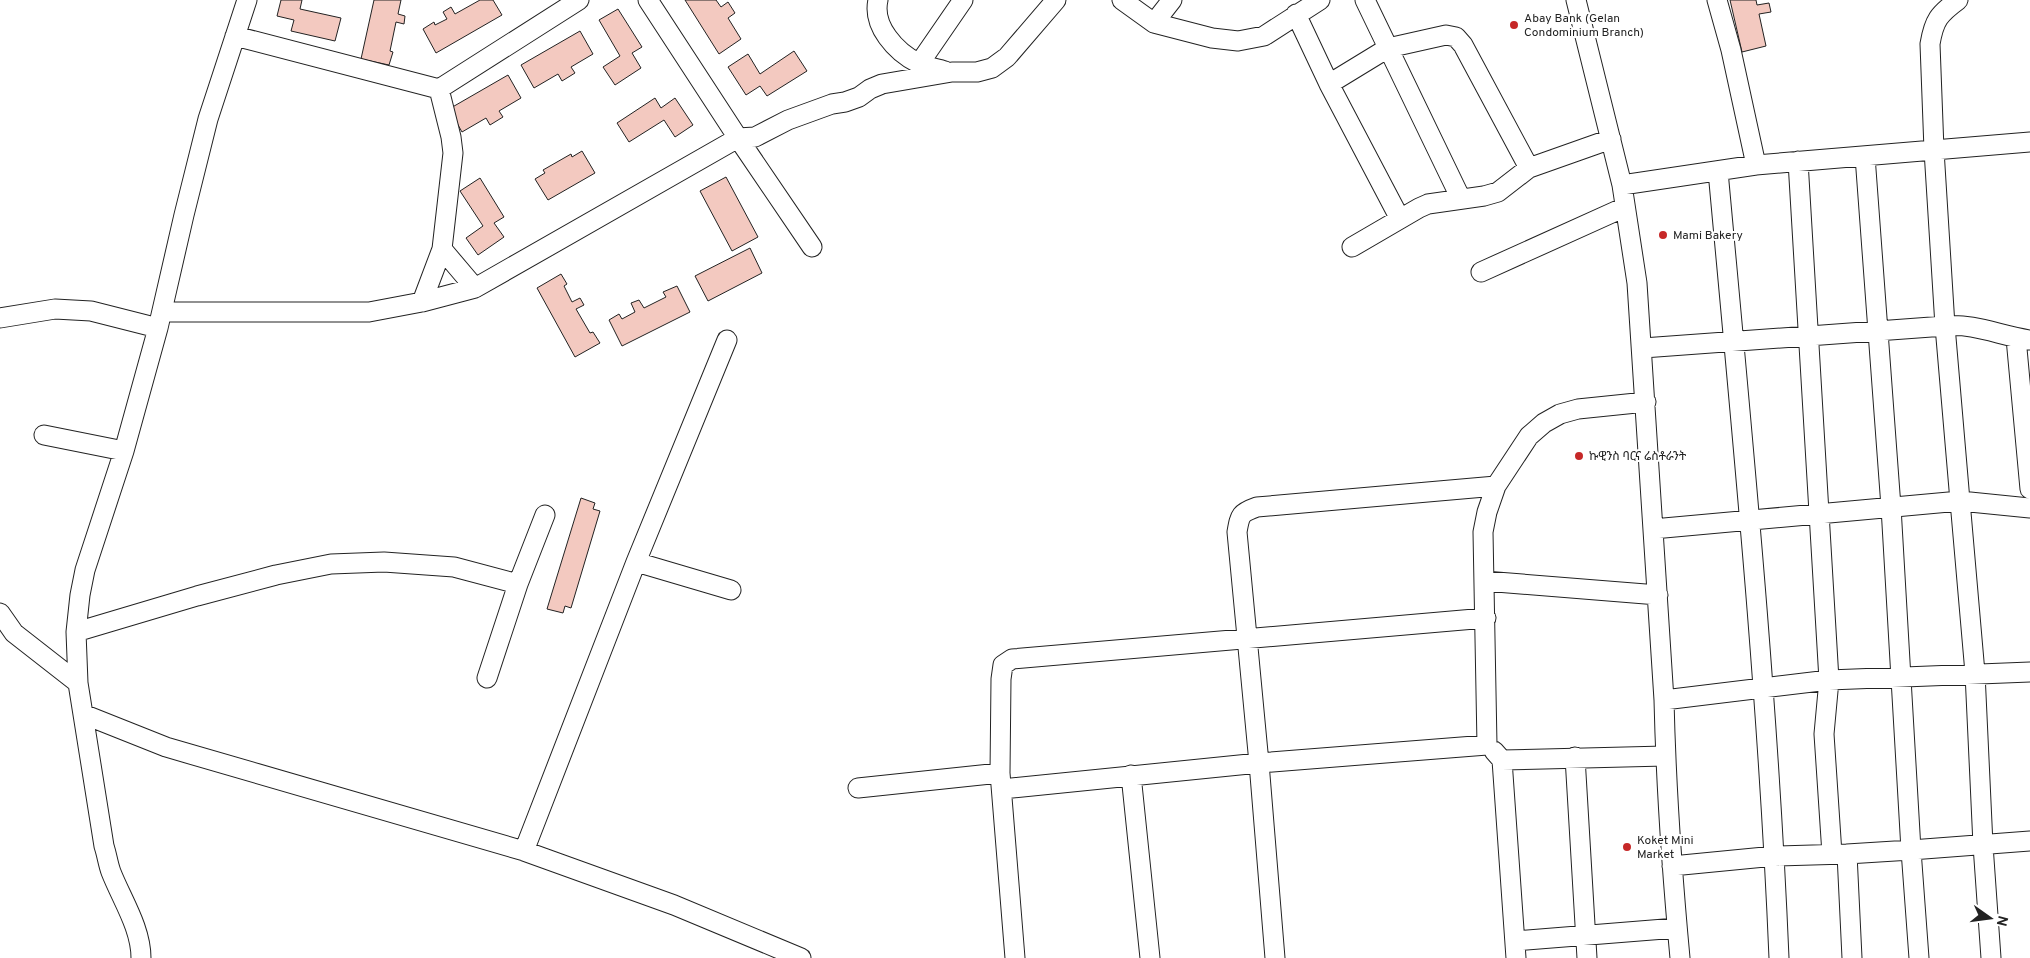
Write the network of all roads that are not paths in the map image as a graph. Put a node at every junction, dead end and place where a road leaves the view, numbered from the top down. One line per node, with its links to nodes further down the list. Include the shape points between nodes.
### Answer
1 (247, 0): 16 (street)
2 (579, 0): 21 (street)
3 (648, 0): 22 (street)
4 (878, 0): 18 (street, via 876,10 881,27 896,48)
5 (963, 0): 18 (street)
6 (1056, 0): 19 (street, via 1007,57 992,68)
7 (1122, 0): 15 (street)
8 (1172, 0): 15 (street)
9 (1320, 0): 14 (street)
10 (1365, 0): 17 (street)
11 (1717, 0): 28 (street, via 1732,50)
12 (1958, 0): 25 (street, via 1940,14 1932,28)
13 (1580, 2): 23 (street)
14 (1296, 14): 15 (street, via 1264,36 1238,41); 20 (street)
15 (1154, 24)
16 (235, 36): 21 (street); 42 (street, via 208,119)
17 (1388, 48): 20 (street); 29 (street, via 1446,35 1456,37); 32 (street)
18 (919, 64): 19 (street)
19 (952, 72): 22 (street, via 882,84 852,100 788,120 755,137)
20 (1329, 84): 34 (street)
21 (439, 89): 37 (street, via 453,153)
22 (738, 138): 35 (street); 39 (street)
23 (1611, 139): 29 (street); 31 (street)
24 (2030, 142): 25 (street)
25 (1934, 150): 26 (street); 43 (street)
26 (1866, 156): 27 (street); 44 (street)
27 (1798, 161): 28 (street); 45 (street)
28 (1756, 165): 30 (street)
29 (1529, 168): 32 (street, via 1498,192)
30 (1718, 171): 31 (street); 48 (street)
31 (1622, 186): 33 (street)
32 (1461, 199): 34 (street, via 1428,204)
33 (1625, 207): 38 (street); 49 (street)
34 (1400, 219): 36 (street)
35 (812, 247)
36 (1352, 247)
37 (442, 249): 39 (street); 40 (street)
38 (1482, 272)
39 (475, 288): 40 (street)
40 (422, 302): 42 (street, via 369,312)
41 (0, 318): 42 (street, via 55,309)
42 (160, 320): 52 (street)
43 (1945, 326): 44 (street); 46 (street, via 1971,326); 55 (street)
44 (1878, 331): 45 (street); 56 (street)
45 (1808, 336): 48 (street); 58 (street)
46 (2023, 339): 54 (street)
47 (727, 340): 62 (street)
48 (1734, 341): 49 (street); 60 (street)
49 (1643, 348): 50 (street)
50 (1646, 402): 53 (street, via 1560,414 1529,436); 61 (street)
51 (44, 435): 52 (street)
52 (124, 451): 69 (street, via 85,570)
53 (1496, 486): 63 (street, via 1483,532); 70 (street, via 1257,507 1245,511 1239,518 1237,532)
54 (2030, 489)
55 (1960, 500): 56 (street); 57 (street); 72 (street)
56 (1891, 507): 58 (street); 73 (street)
57 (2030, 508)
58 (1819, 514): 60 (street); 75 (street)
59 (545, 515): 64 (street)
60 (1749, 520): 61 (street); 77 (street)
61 (1653, 529): 66 (street)
62 (636, 562): 65 (street); 91 (street)
63 (1484, 581): 66 (street); 68 (street)
64 (518, 584): 69 (street, via 454,566 384,562 331,564 223,588); 74 (street)
65 (731, 590)
66 (1658, 595): 78 (street)
67 (0, 612): 76 (street, via 14,633)
68 (1486, 618): 70 (street); 80 (street)
69 (76, 632): 76 (street)
70 (1246, 639): 84 (street); 86 (street, via 1012,659 1003,665 1001,679)
71 (2030, 672): 72 (street)
72 (1975, 673): 73 (street); 89 (street)
73 (1901, 676): 75 (street); 90 (street)
74 (487, 678)
75 (1829, 680): 77 (street); 92 (street, via 1824,734)
76 (78, 683): 79 (street)
77 (1763, 688): 78 (street); 93 (street)
78 (1664, 700): 81 (street)
79 (83, 714): 91 (street, via 166,747); 98 (street, via 104,846 135,928)
80 (1487, 745): 83 (street); 84 (street)
81 (1665, 756): 82 (street); 94 (street)
82 (1575, 757): 83 (street); 96 (street)
83 (1502, 760): 97 (street)
84 (1259, 763): 85 (street); 102 (street)
85 (1132, 775): 86 (street); 101 (street)
86 (1001, 781): 87 (street); 100 (street)
87 (858, 788)
88 (2030, 842): 89 (street)
89 (1983, 845): 90 (street); 108 (street)
90 (1911, 850): 92 (street); 107 (street)
91 (524, 851): 99 (street, via 674,904)
92 (1839, 854): 93 (street); 106 (street)
93 (1775, 856): 94 (street); 105 (street)
94 (1672, 866): 95 (street)
95 (1677, 928): 96 (street); 104 (street)
96 (1585, 936): 97 (street); 103 (street)
97 (1515, 949)
98 (141, 958)
99 (801, 958)
100 (1015, 958)
101 (1150, 958)
102 (1275, 958)
103 (1587, 958)
104 (1680, 958)
105 (1779, 958)
106 (1852, 958)
107 (1920, 958)
108 (1991, 958)

